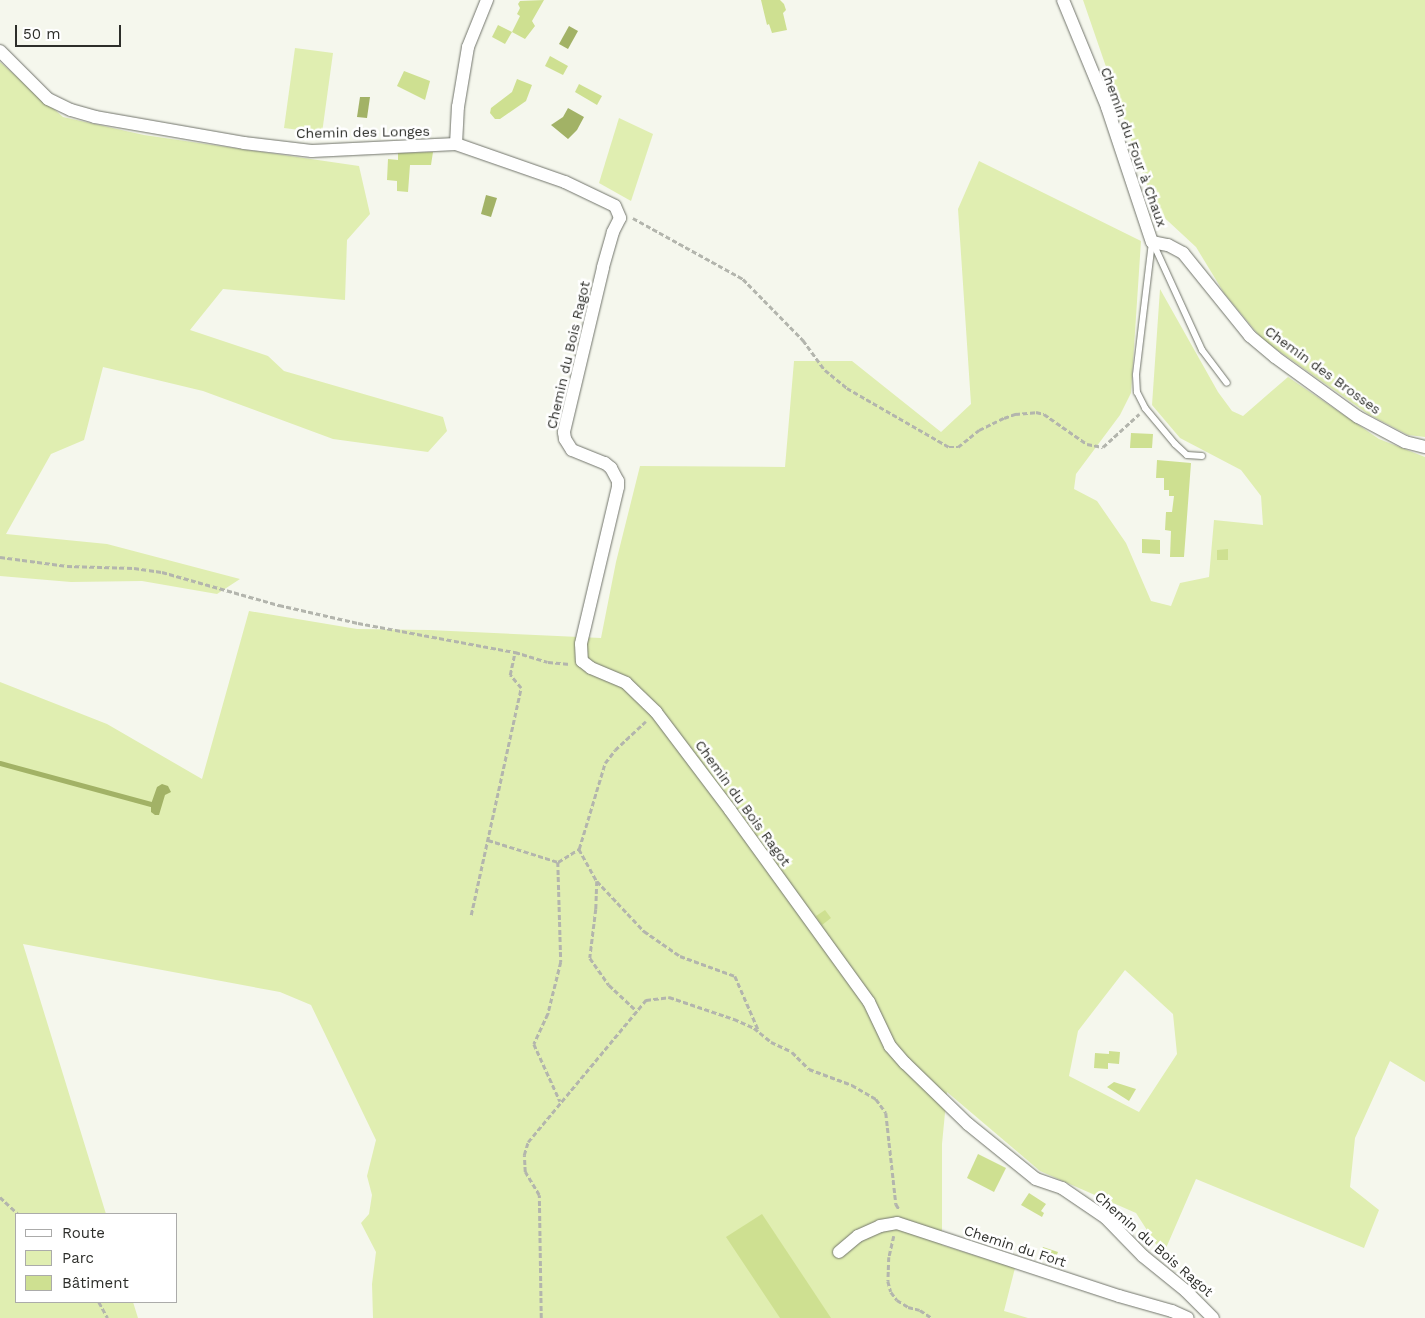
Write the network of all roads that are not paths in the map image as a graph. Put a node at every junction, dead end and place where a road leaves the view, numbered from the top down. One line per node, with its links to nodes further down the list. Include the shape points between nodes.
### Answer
1 (487, 0): 4 (street, via 468,47 458,107)
2 (1063, 0): 6 (street, Chemin du Four à Chaux, via 1107,107)
3 (0, 51): 4 (street, Chemin des Longes, via 48,98 71,110 95,117 295,149 357,150)
4 (456, 144): 5 (street, Chemin des Longes, via 565,182 604,200)
5 (618, 211): 12 (street, Chemin du Bois Ragot, via 620,218 603,268 564,432 572,450 605,463 612,468 618,480 581,656 586,665 626,683 656,712 869,1002 890,1046 906,1063 968,1124 1036,1179 1062,1188 1106,1218)
6 (1152, 242): 7 (lane, via 1202,350); 8 (street, Chemin des Brosses, via 1168,245 1183,253 1250,336 1274,356 1358,417 1405,442); 9 (lane, Chemin du Four à Chaux, via 1136,375 1138,392 1145,408 1175,444 1187,454)
7 (1227, 383)
8 (1425, 447)
9 (1202, 456)
10 (839, 1252): 11 (street, Chemin du Fort, via 858,1236 880,1226 897,1223 1119,1296 1166,1308)
11 (1188, 1318)
12 (1213, 1318)

